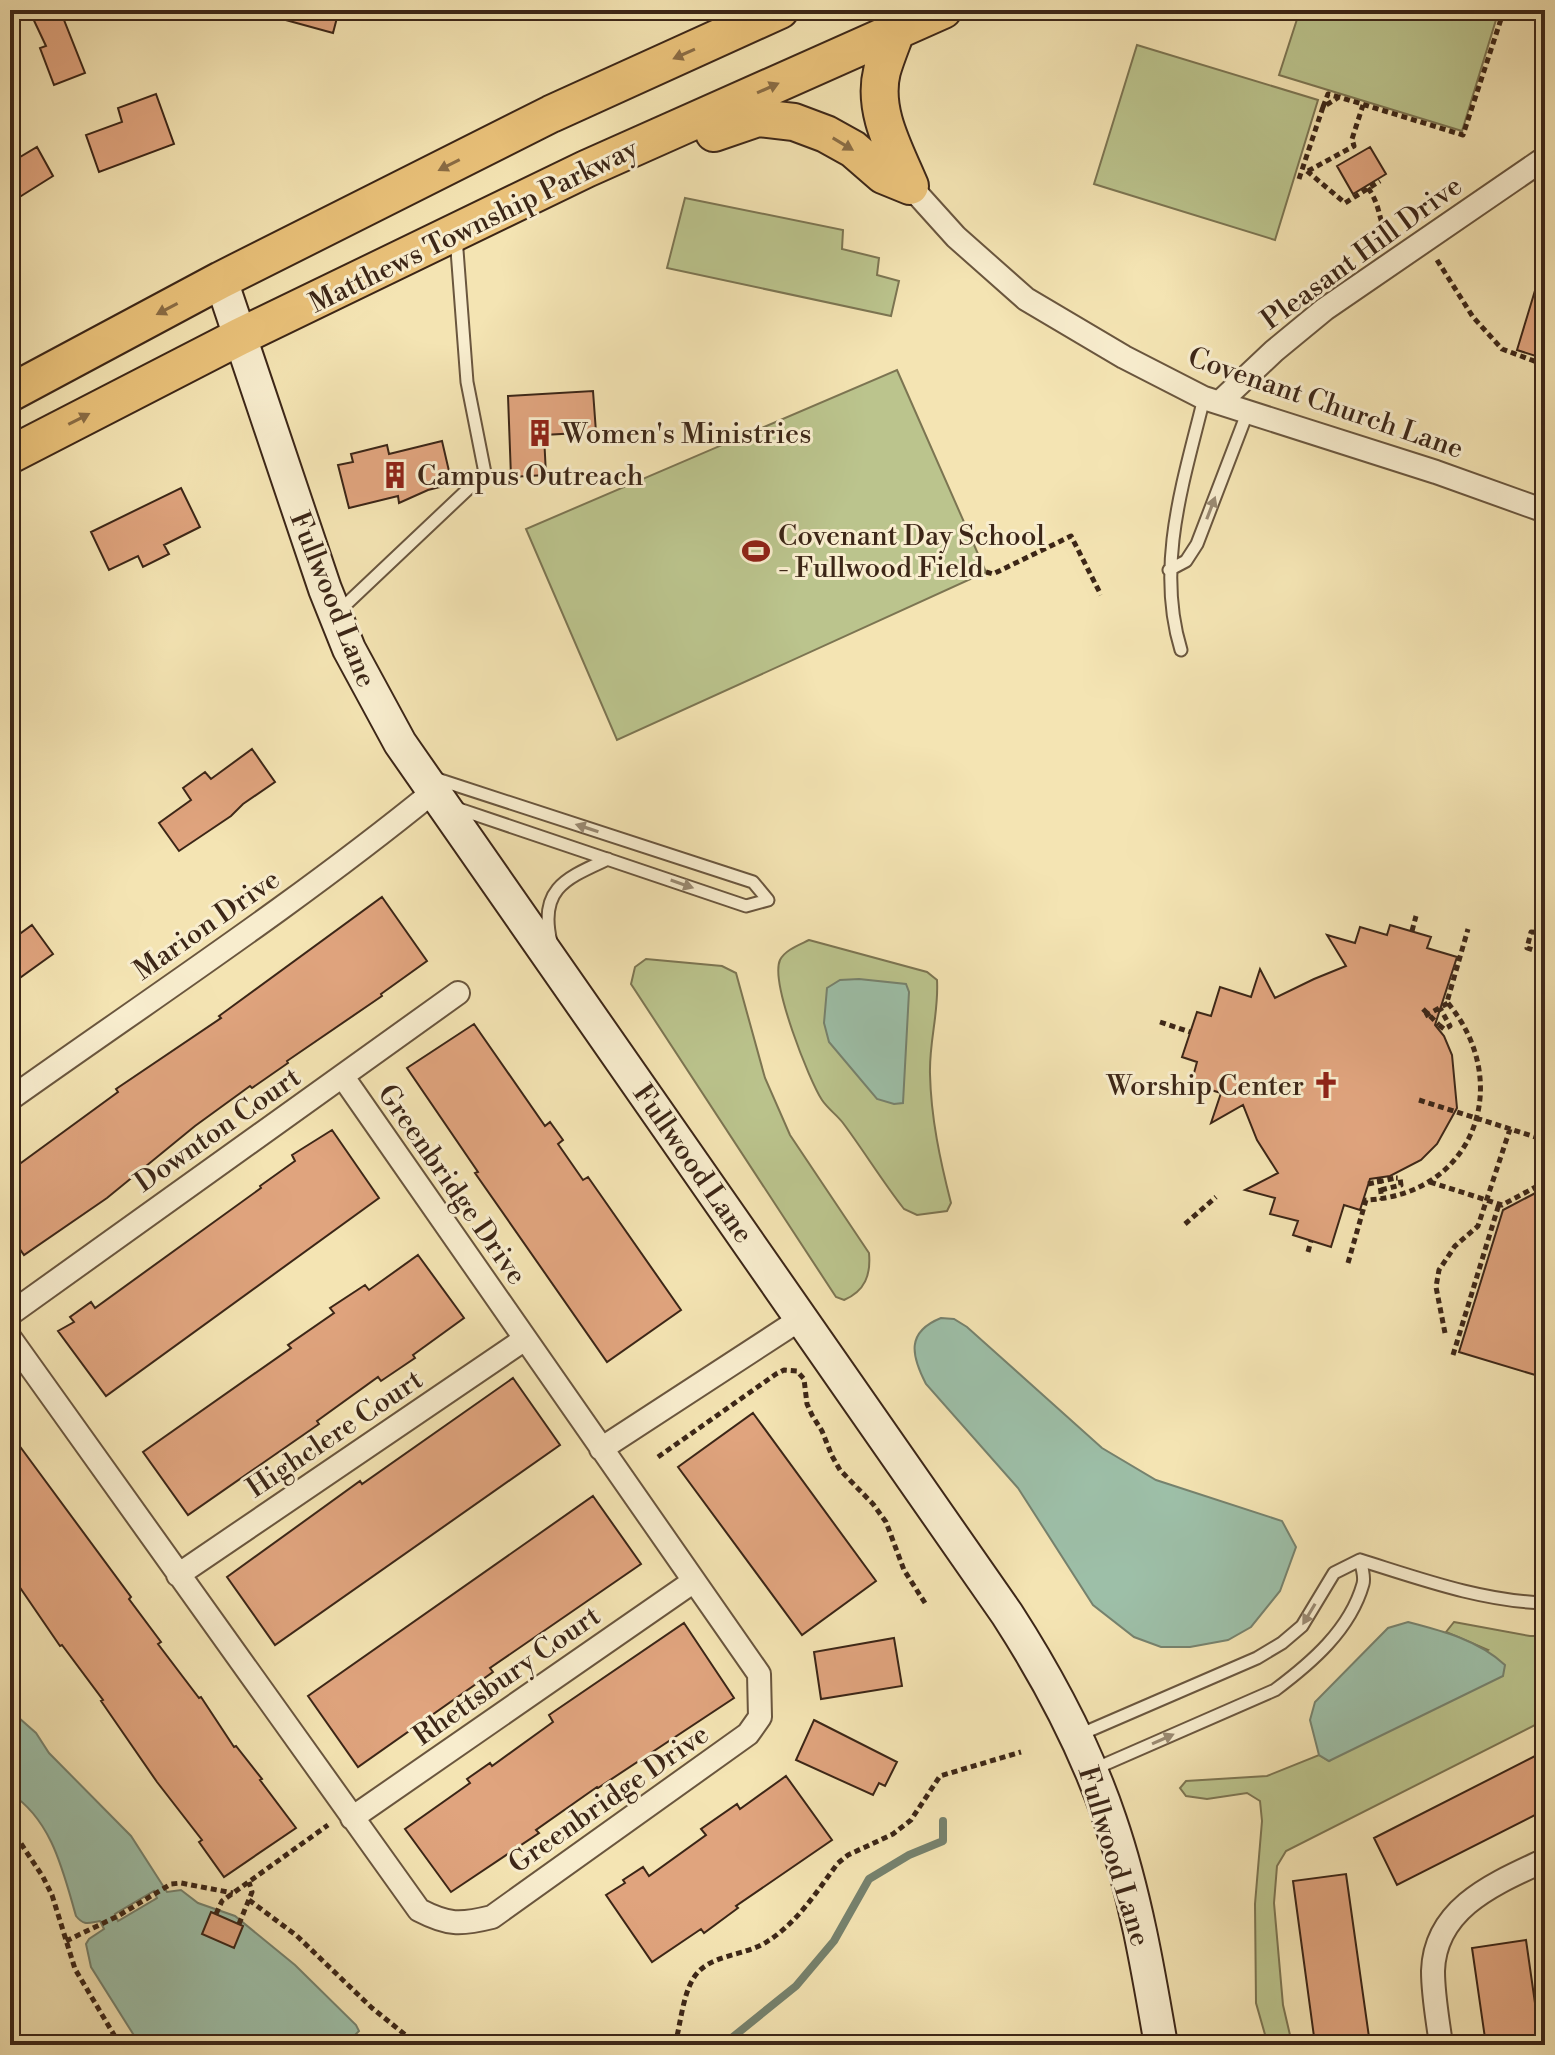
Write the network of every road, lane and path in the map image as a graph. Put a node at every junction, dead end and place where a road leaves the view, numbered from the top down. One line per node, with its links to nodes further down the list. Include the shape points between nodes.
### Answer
1 (780, 10): 16 (main road, one-way to 16, via 551,114)
2 (943, 10): 4 (main road, Matthews Township Parkway)
3 (1504, 10): 5 (path, via 1463,135)
4 (897, 29): 7 (main road, Matthews Township Parkway, one-way to 4); 11 (main road, via 881,73 880,105)
5 (1363, 105): 8 (path, via 1354,146); 8 (path, via 1339,97 1323,107)
6 (1545, 158): 20 (street, Pleasant Hill Drive, via 1325,309)
7 (586, 169): 11 (main road, one-way to 11, via 622,173 758,118 794,122 826,134 883,175); 13 (main road, Matthews Township Parkway)
8 (1306, 171): 9 (path); 12 (path, via 1345,203)
9 (1299, 179)
10 (1380, 181): 12 (path)
11 (910, 186): 20 (street, Covenant Church Lane, via 956,237 1026,299 1124,357)
12 (1368, 188): 14 (path)
13 (455, 233): 17 (main road, Matthews Township Parkway); 27 (lane, via 467,382 485,473)
14 (1393, 243)
15 (1437, 260): 18 (path, via 1473,317 1502,349)
16 (221, 280): 17 (street, Fullwood Lane); 19 (main road, one-way to 19)
17 (239, 337): 22 (main road, Matthews Township Parkway, one-way to 17); 27 (street, Fullwood Lane)
18 (1545, 365)
19 (10, 393)
20 (1212, 400): 21 (street, Covenant Church Lane); 24 (lane, via 1176,512)
21 (1248, 411): 23 (street, Covenant Church Lane); 24 (lane, one-way to 21, via 1186,561 1197,544)
22 (10, 455)
23 (1545, 511)
24 (1169, 570): 28 (lane)
25 (986, 572): 26 (path, via 993,574 1071,536)
26 (1101, 595)
27 (336, 615): 29 (street, Fullwood Lane, via 369,691)
28 (1181, 650)
29 (431, 789): 30 (lane); 30 (lane, one-way to 29, via 746,906 768,900 753,882); 38 (street, Fullwood Lane); 45 (street, Marion Drive, via 362,850)
30 (608, 859): 38 (lane, via 576,872 553,894 548,933)
31 (1416, 916): 33 (path)
32 (1468, 929): 40 (path)
33 (1412, 931)
34 (1538, 932): 35 (path); 36 (path); 37 (path, via 1531,932 1527,948)
35 (1545, 933)
36 (1545, 946)
37 (1545, 954)
38 (556, 967): 64 (street, Fullwood Lane)
39 (458, 993): 44 (street, Downton Court)
40 (1448, 1003): 41 (path); 47 (path, via 1473,1039 1481,1068)
41 (1440, 1008): 41 (path, bridge, via 1450,1026 1444,1029 1424,1012)
42 (1160, 1022): 43 (path)
43 (1190, 1032)
44 (343, 1077): 63 (street, Downton Court); 67 (street, Greenbridge Drive)
45 (10, 1099)
46 (1419, 1100): 47 (path)
47 (1476, 1118): 48 (path); 51 (path, via 1466,1144)
48 (1510, 1129): 49 (path); 57 (path)
49 (1545, 1140)
50 (1379, 1178): 54 (path)
51 (1429, 1182): 56 (path); 57 (path)
52 (1545, 1182): 58 (path)
53 (1368, 1184): 54 (path, bridge, via 1400,1178 1401,1185)
54 (1381, 1190): 56 (path)
55 (1216, 1197): 59 (path)
56 (1382, 1200): 62 (path, via 1366,1200)
57 (1488, 1200): 58 (path); 65 (path, via 1478,1226 1439,1270 1436,1287)
58 (1499, 1204): 68 (path)
59 (1185, 1224)
60 (1311, 1241): 61 (path)
61 (1308, 1252)
62 (1348, 1263)
63 (10, 1314)
64 (802, 1318): 69 (street); 76 (street, Fullwood Lane, via 1007,1614)
65 (1445, 1333)
66 (10, 1338): 72 (street, Greenbridge Drive)
67 (525, 1339): 69 (street, Greenbridge Drive); 72 (street, Highclere Court)
68 (1453, 1355)
69 (601, 1449): 73 (street, Greenbridge Drive)
70 (658, 1457): 74 (path, via 776,1374 797,1371 832,1456 886,1522 904,1570)
71 (1360, 1560): 75 (lane, via 1468,1593); 76 (lane, one-way to 76, via 1334,1573 1302,1626 1282,1643); 78 (lane, one-way to 71, via 1275,1690 1292,1677 1344,1623 1365,1582)
72 (178, 1575): 79 (street, Greenbridge Drive)
73 (694, 1581): 79 (street, Rhettsbury Court); 79 (street, Greenbridge Drive, via 759,1674 760,1717 748,1734 492,1917 465,1924 442,1922 419,1910)
74 (925, 1603)
75 (1545, 1603)
76 (1076, 1736): 78 (street, Fullwood Lane)
77 (1021, 1752): 91 (path, via 940,1776 911,1820 838,1863 787,1928 765,1944 703,1968 693,1979)
78 (1091, 1770): 92 (street, Fullwood Lane, via 1131,1890)
79 (352, 1818)
80 (328, 1825): 83 (path)
81 (10, 1827): 88 (path, via 52,1895)
82 (1545, 1860): 93 (street, via 1492,1885 1449,1920 1433,1968)
83 (249, 1882): 84 (path); 85 (path)
84 (233, 1893): 86 (path); 88 (path, via 181,1883 167,1887)
85 (249, 1900): 87 (path); 90 (path)
86 (216, 1914)
87 (239, 1924)
88 (66, 1941): 89 (path, via 75,1969)
89 (120, 2045)
90 (418, 2045)
91 (675, 2045)
92 (1161, 2045)
93 (1441, 2045)

